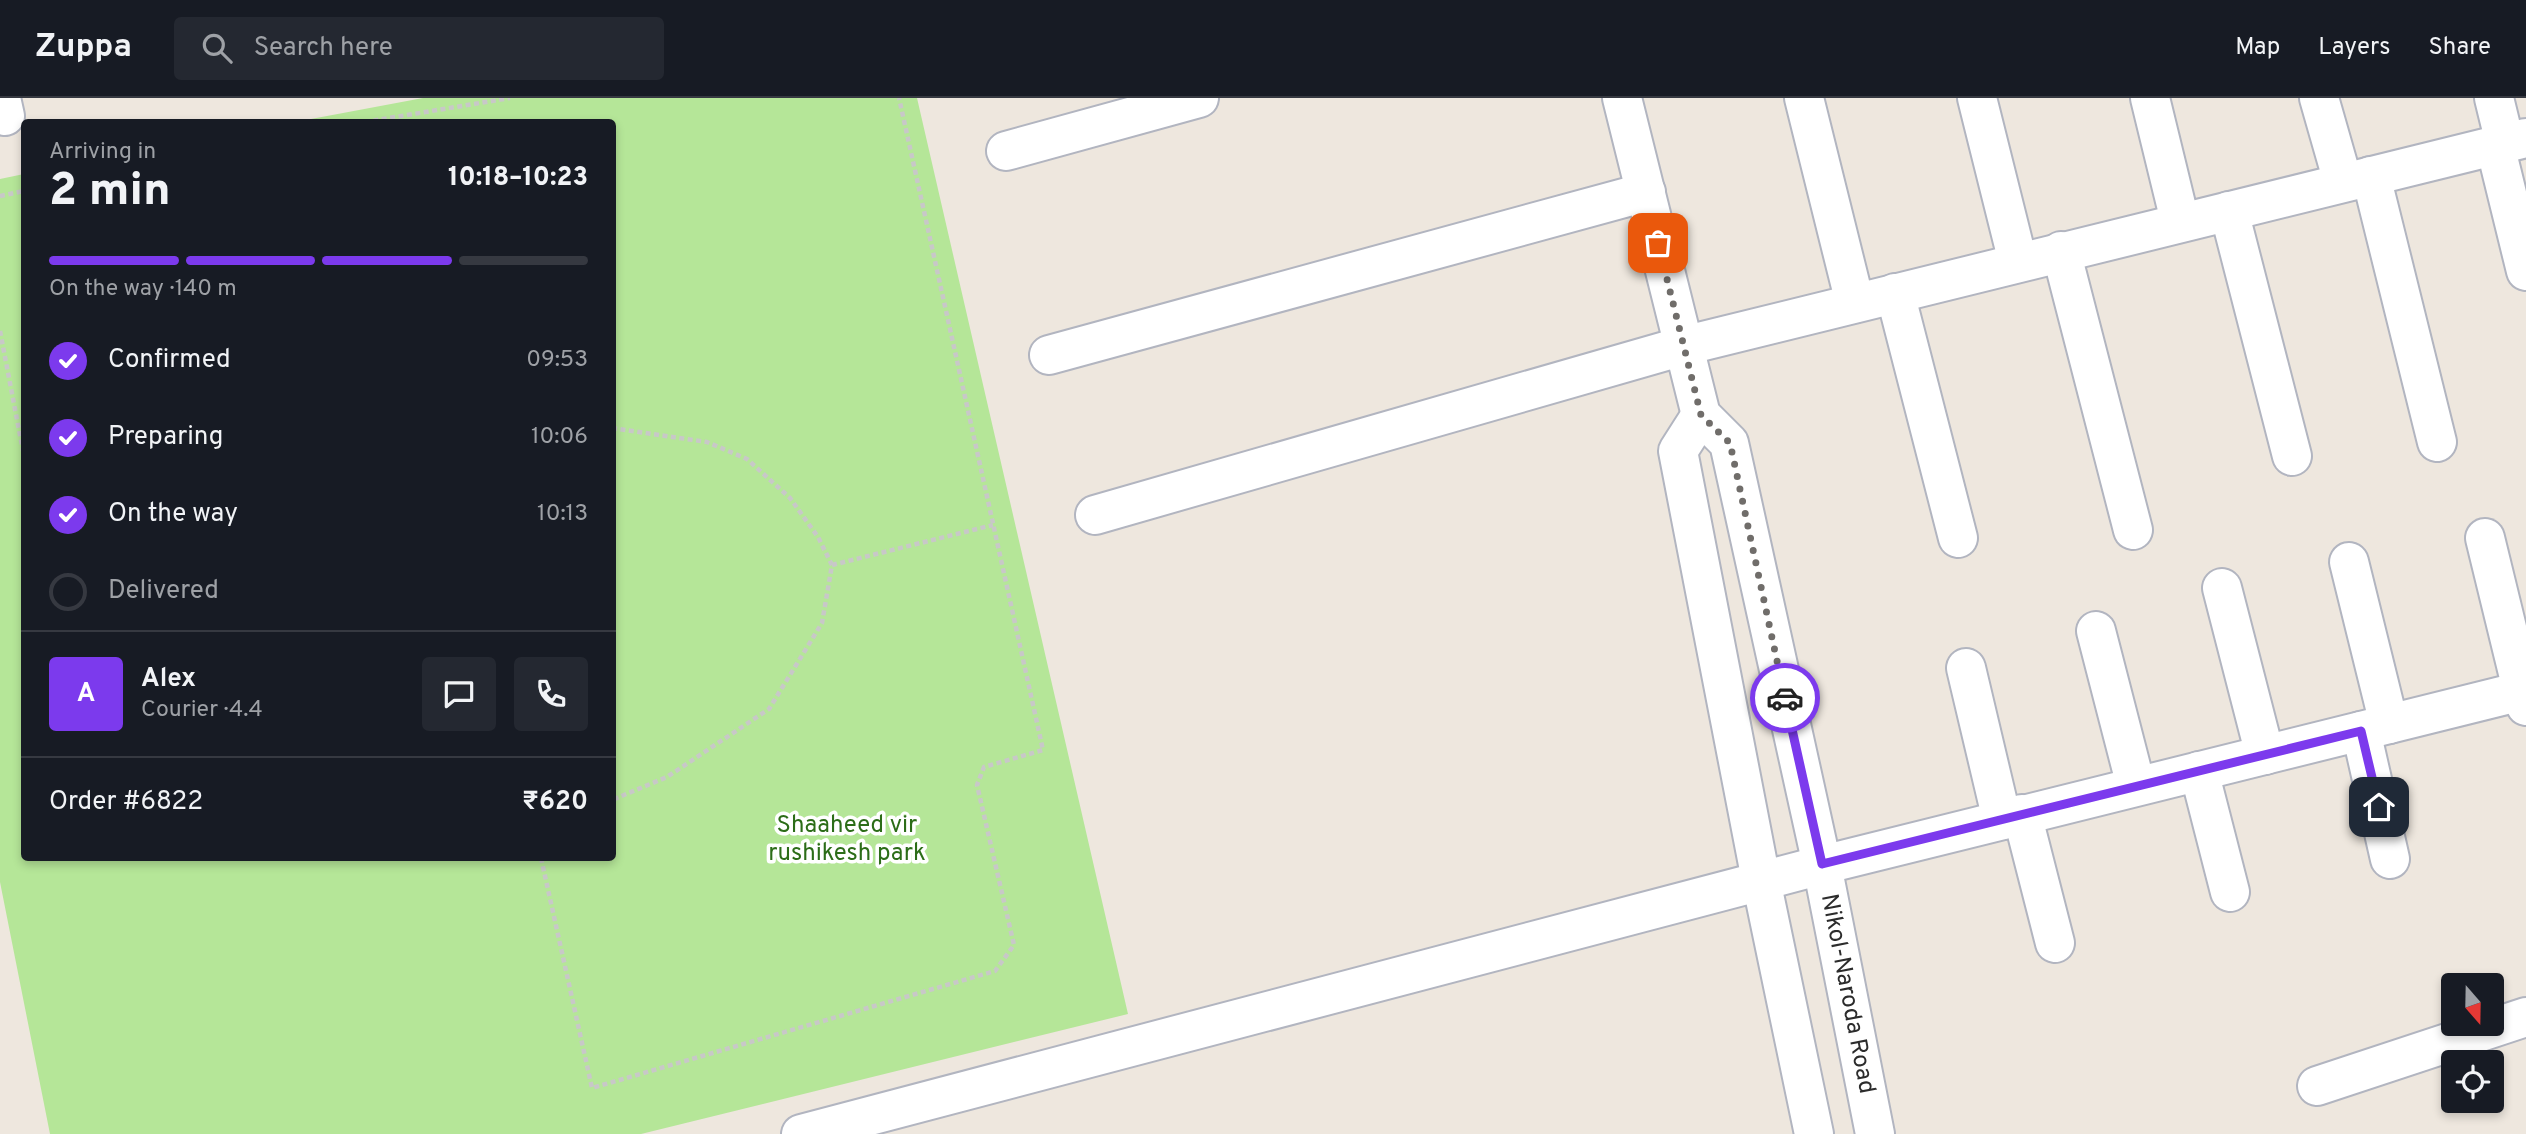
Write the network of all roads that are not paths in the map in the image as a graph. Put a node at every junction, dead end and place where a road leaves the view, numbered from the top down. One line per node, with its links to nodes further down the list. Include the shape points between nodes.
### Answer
1 (1199, 98): 9 (street)
2 (1622, 98): 11 (street)
3 (1804, 98): 18 (street)
4 (1977, 98): 15 (street)
5 (2150, 98): 13 (street)
6 (2319, 98): 10 (street)
7 (2494, 98): 8 (street)
8 (2509, 142): 10 (street); 16 (street)
9 (1006, 151)
10 (2357, 179): 12 (street); 22 (street)
11 (1646, 192): 19 (street); 20 (street)
12 (2229, 211): 13 (street); 23 (street)
13 (2180, 221): 14 (street)
14 (2061, 251): 15 (street); 25 (street)
15 (2018, 262): 17 (street)
16 (2526, 271)
17 (1895, 293): 18 (street); 26 (street)
18 (1856, 303): 19 (street)
19 (1683, 346): 21 (street); 24 (street)
20 (1049, 355)
21 (1701, 415): 39 (street, Nikol-Naroda Road, via 1730,443); 40 (street, via 1678,451)
22 (2437, 442)
23 (2292, 456)
24 (1095, 515)
25 (2133, 530)
26 (1958, 538)
27 (2485, 538): 32 (street)
28 (2349, 562): 33 (street)
29 (2222, 588): 34 (street)
30 (2096, 631): 36 (street)
31 (1966, 668): 37 (street)
32 (2525, 696): 33 (street)
33 (2375, 728): 34 (street); 38 (street)
34 (2265, 755): 35 (street)
35 (2199, 771): 36 (street); 41 (street)
36 (2136, 786): 37 (street)
37 (2012, 817): 39 (street); 42 (street)
38 (2390, 859)
39 (1822, 864): 40 (street); 47 (street, Nikol-Naroda Road)
40 (1761, 880): 45 (street); 46 (street)
41 (2230, 892)
42 (2055, 943)
43 (2526, 1017): 44 (street)
44 (2317, 1086)
45 (801, 1134)
46 (1814, 1134)
47 (1875, 1134)

